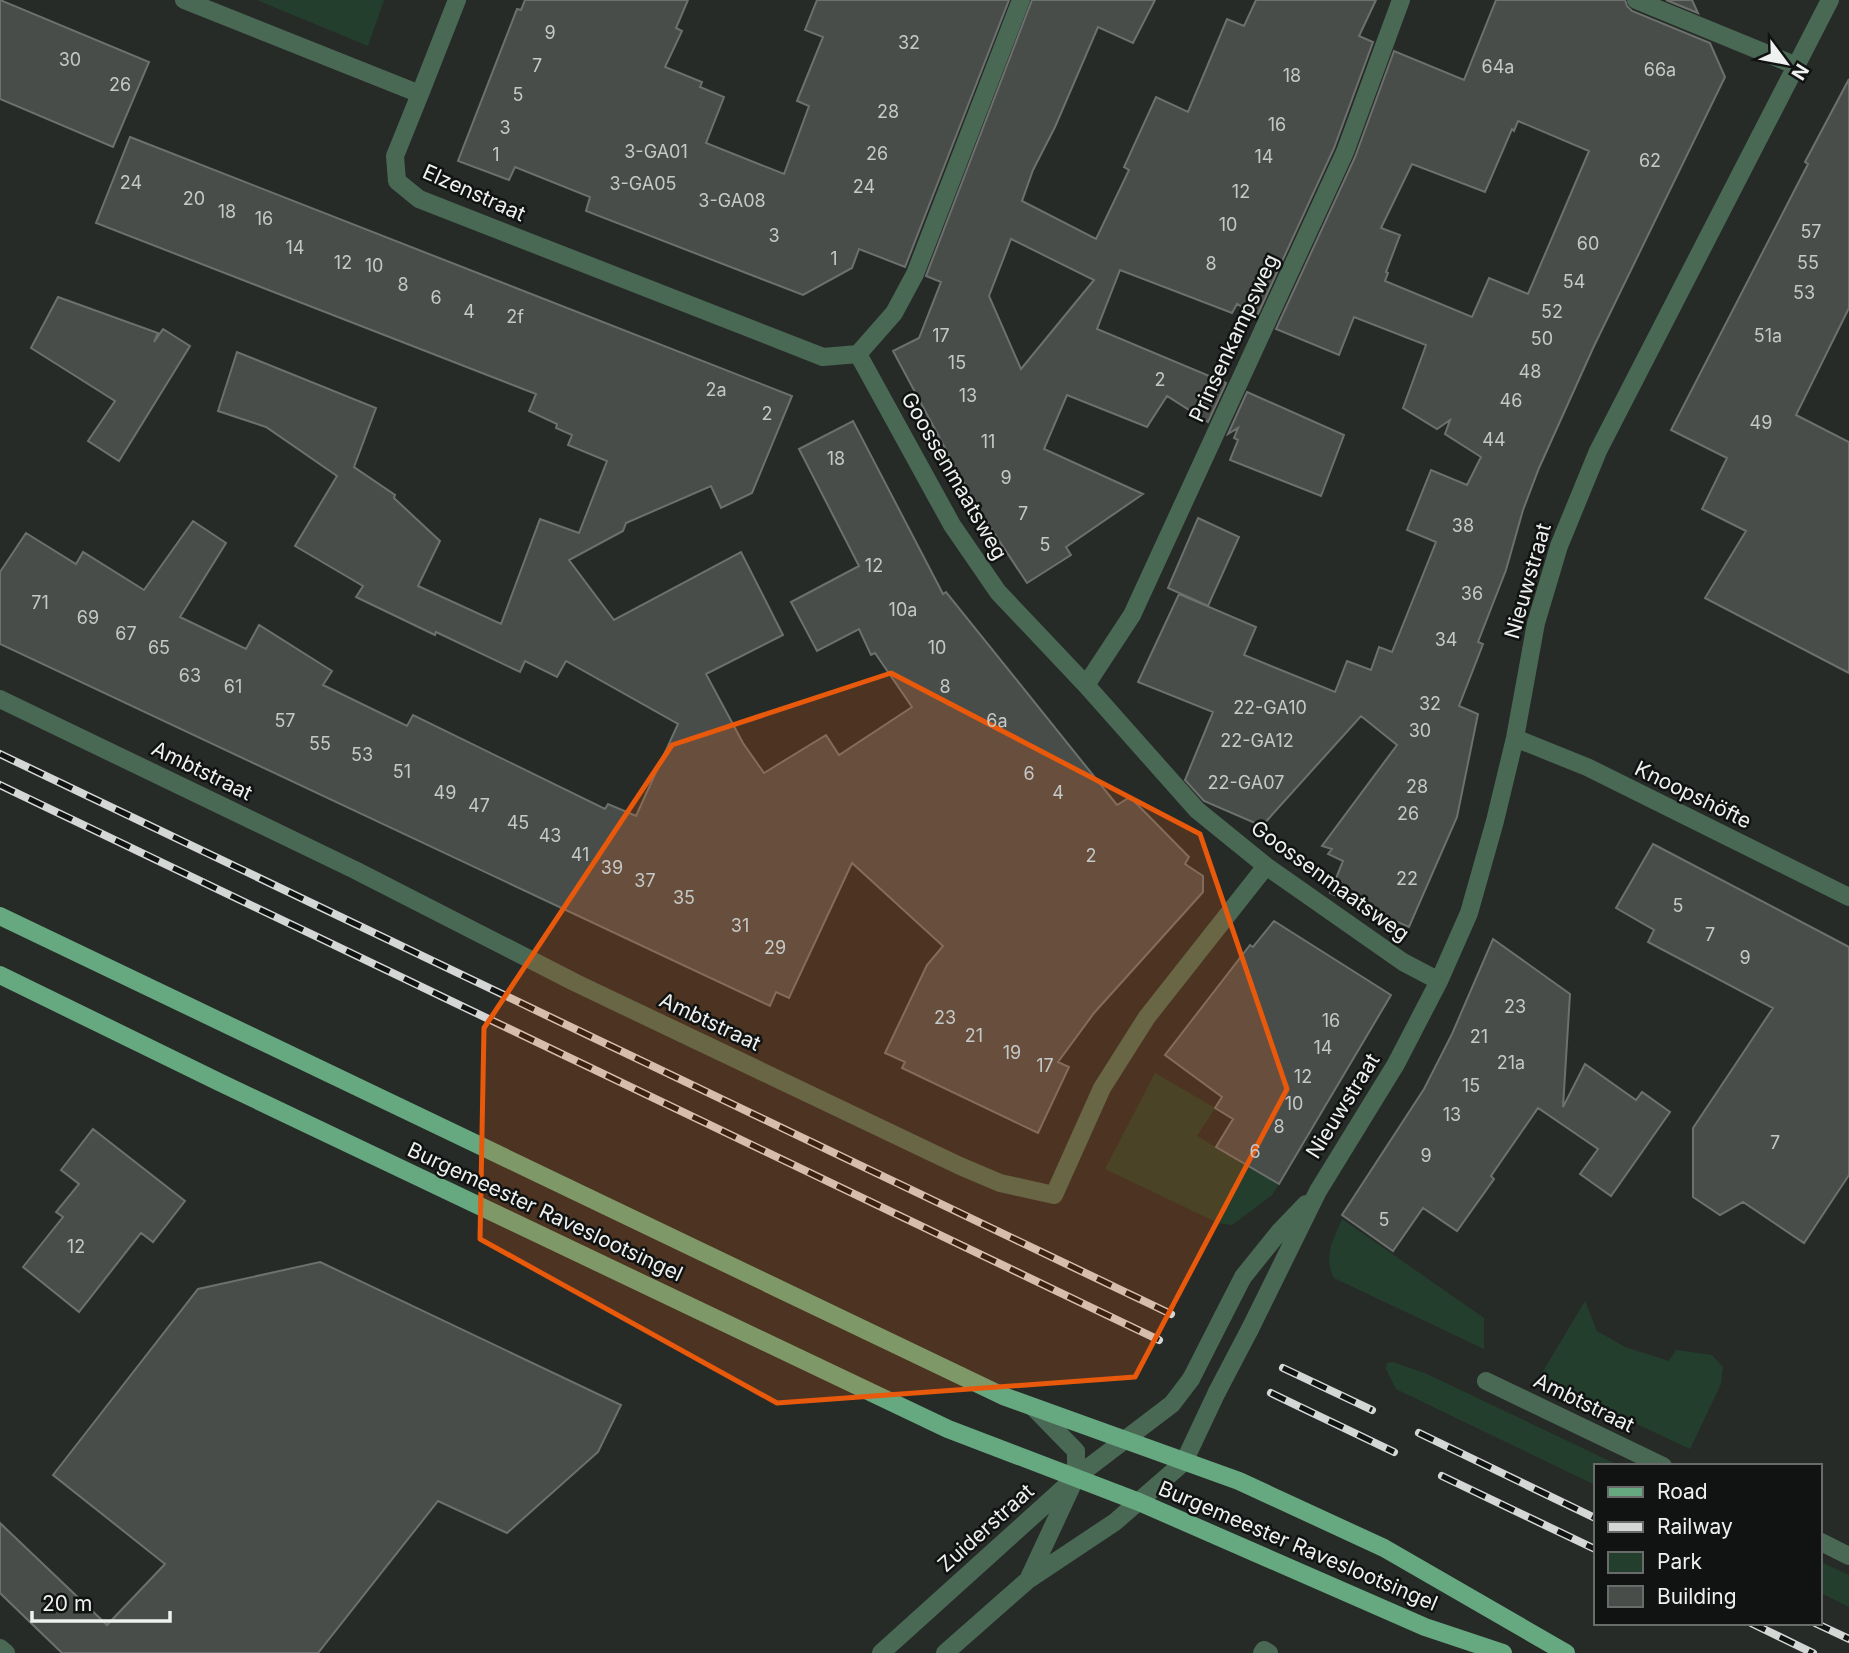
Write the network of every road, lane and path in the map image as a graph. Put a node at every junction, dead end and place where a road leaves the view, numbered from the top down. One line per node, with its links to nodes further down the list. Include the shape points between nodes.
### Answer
1 (184, 0): 8 (street)
2 (457, 0): 8 (street, Elzenstraat)
3 (1021, 0): 9 (street, via 915,274 894,313)
4 (1401, 0): 10 (street, Prinsenkampsweg, via 1345,152 1132,615)
5 (1636, 0): 7 (street)
6 (1830, 0): 7 (street, Nieuwstraat)
7 (1797, 66): 12 (street, Nieuwstraat, via 1598,451 1559,546 1536,624)
8 (420, 94): 9 (street, Elzenstraat, via 395,156 397,181 419,199 823,357)
9 (858, 354): 10 (street, Goossenmaatsweg, via 952,526 998,592)
10 (1086, 685): 13 (street, Goossenmaatsweg, via 1197,810)
11 (0, 699): 13 (street, Ambtstraat, via 960,1166 1054,1195 1102,1088 1147,1017)
12 (1515, 738): 14 (street, Knoopshöfte, via 1587,767); 17 (street, Nieuwstraat, via 1469,913)
13 (1266, 866): 17 (street, Goossenmaatsweg, via 1403,962)
14 (1849, 897)
15 (0, 916): 20 (main road, Burgemeester Raveslootsingel)
16 (0, 975): 24 (main road, Burgemeester Raveslootsingel, via 948,1429)
17 (1439, 981): 18 (street, Nieuwstraat, via 1396,1063)
18 (1318, 1191): 21 (street, Nieuwstraat, bridge, via 1243,1277 1191,1379 1172,1404); 22 (street, Nieuwstraat, bridge)
19 (1486, 1381): 23 (street, Ambtstraat)
20 (1033, 1407): 21 (main road, Burgemeester Raveslootsingel); 24 (street, Burgemeester Raveslootsingel, via 1076,1451)
21 (1125, 1440): 22 (main road, Burgemeester Raveslootsingel); 24 (street, Zuiderstraat)
22 (1184, 1462): 25 (street); 36 (main road, Burgemeester Raveslootsingel, via 1239,1481 1384,1548)
23 (1659, 1464)
24 (1076, 1477): 25 (main road, Burgemeester Raveslootsingel); 28 (street); 31 (street, Zuiderstraat)
25 (1139, 1502): 28 (street); 35 (main road, Burgemeester Raveslootsingel, via 1425,1626)
26 (1821, 1542): 27 (street)
27 (1849, 1556)
28 (1028, 1580): 32 (street)
29 (0, 1648): 30 (street)
30 (6, 1653)
31 (881, 1653)
32 (945, 1653)
33 (1262, 1653): 34 (street)
34 (1269, 1653)
35 (1503, 1653)
36 (1566, 1653)

